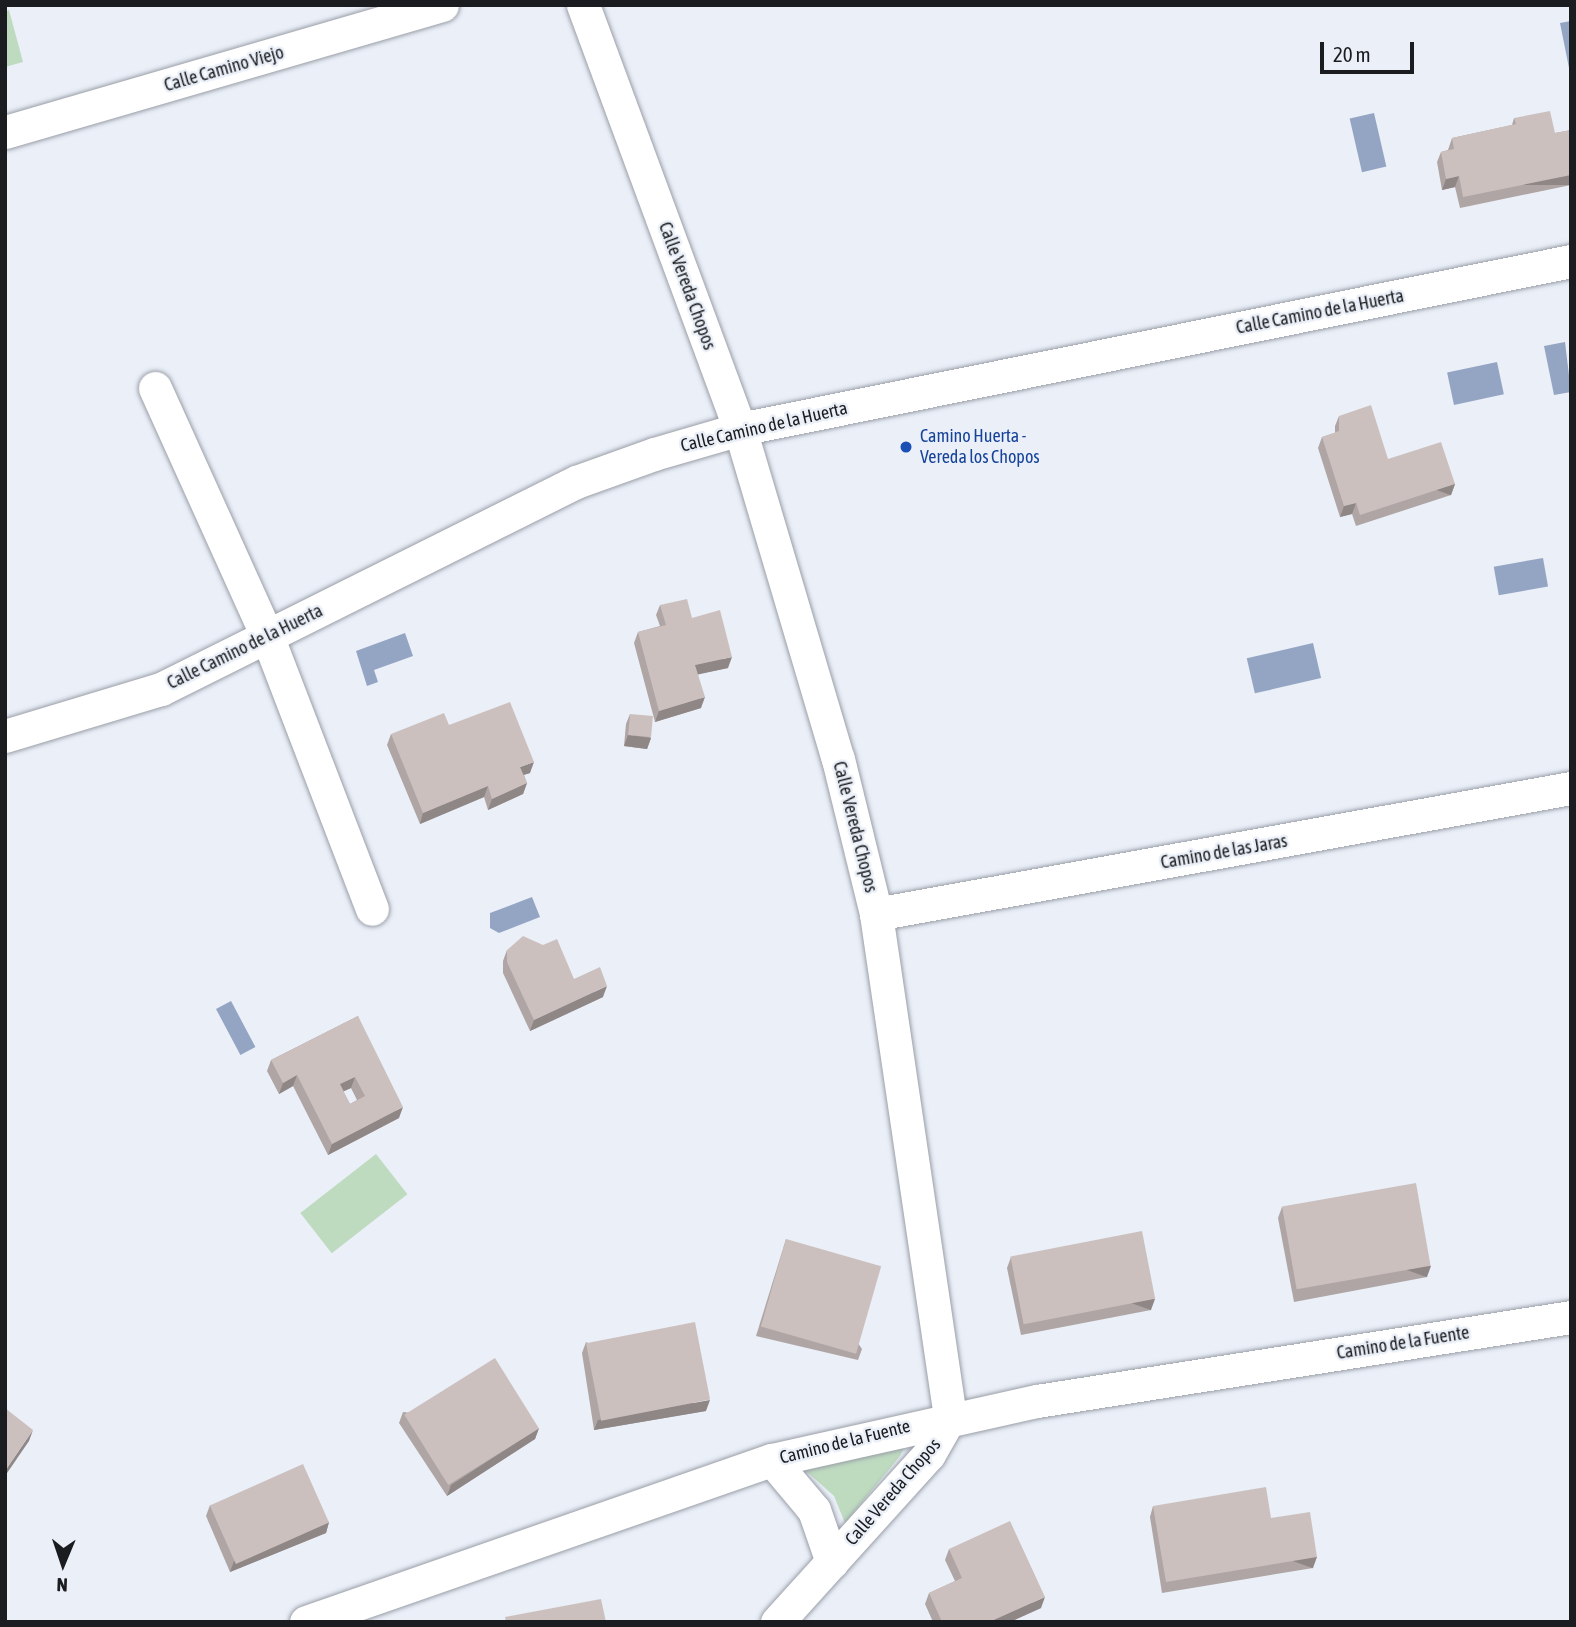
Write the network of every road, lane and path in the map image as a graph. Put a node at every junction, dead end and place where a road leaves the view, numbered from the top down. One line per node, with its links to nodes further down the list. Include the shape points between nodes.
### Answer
1 (442, 5): 3 (street, Calle Camino Viejo)
2 (583, 5): 6 (street, Calle Vereda Chopos)
3 (5, 132)
4 (1571, 261): 6 (street, Calle Camino de la Huerta)
5 (155, 388): 7 (street)
6 (740, 429): 7 (street, Calle Camino de la Huerta, via 576,482); 11 (street, Calle Vereda Chopos, via 838,760)
7 (268, 638): 8 (street, Calle Camino de la Huerta, via 161,689); 10 (street)
8 (5, 736)
9 (1571, 788): 11 (street, Camino de las Jaras)
10 (372, 909)
11 (876, 914): 13 (street, Calle Vereda Chopos)
12 (1571, 1317): 13 (street, Camino de la Fuente)
13 (950, 1417): 14 (street, Camino de la Fuente); 15 (street, Calle Vereda Chopos, via 929,1454)
14 (772, 1460): 15 (street, via 814,1510); 16 (street, Camino de la Fuente)
15 (832, 1562): 17 (street, Calle Vereda Chopos)
16 (306, 1622)
17 (777, 1622)

